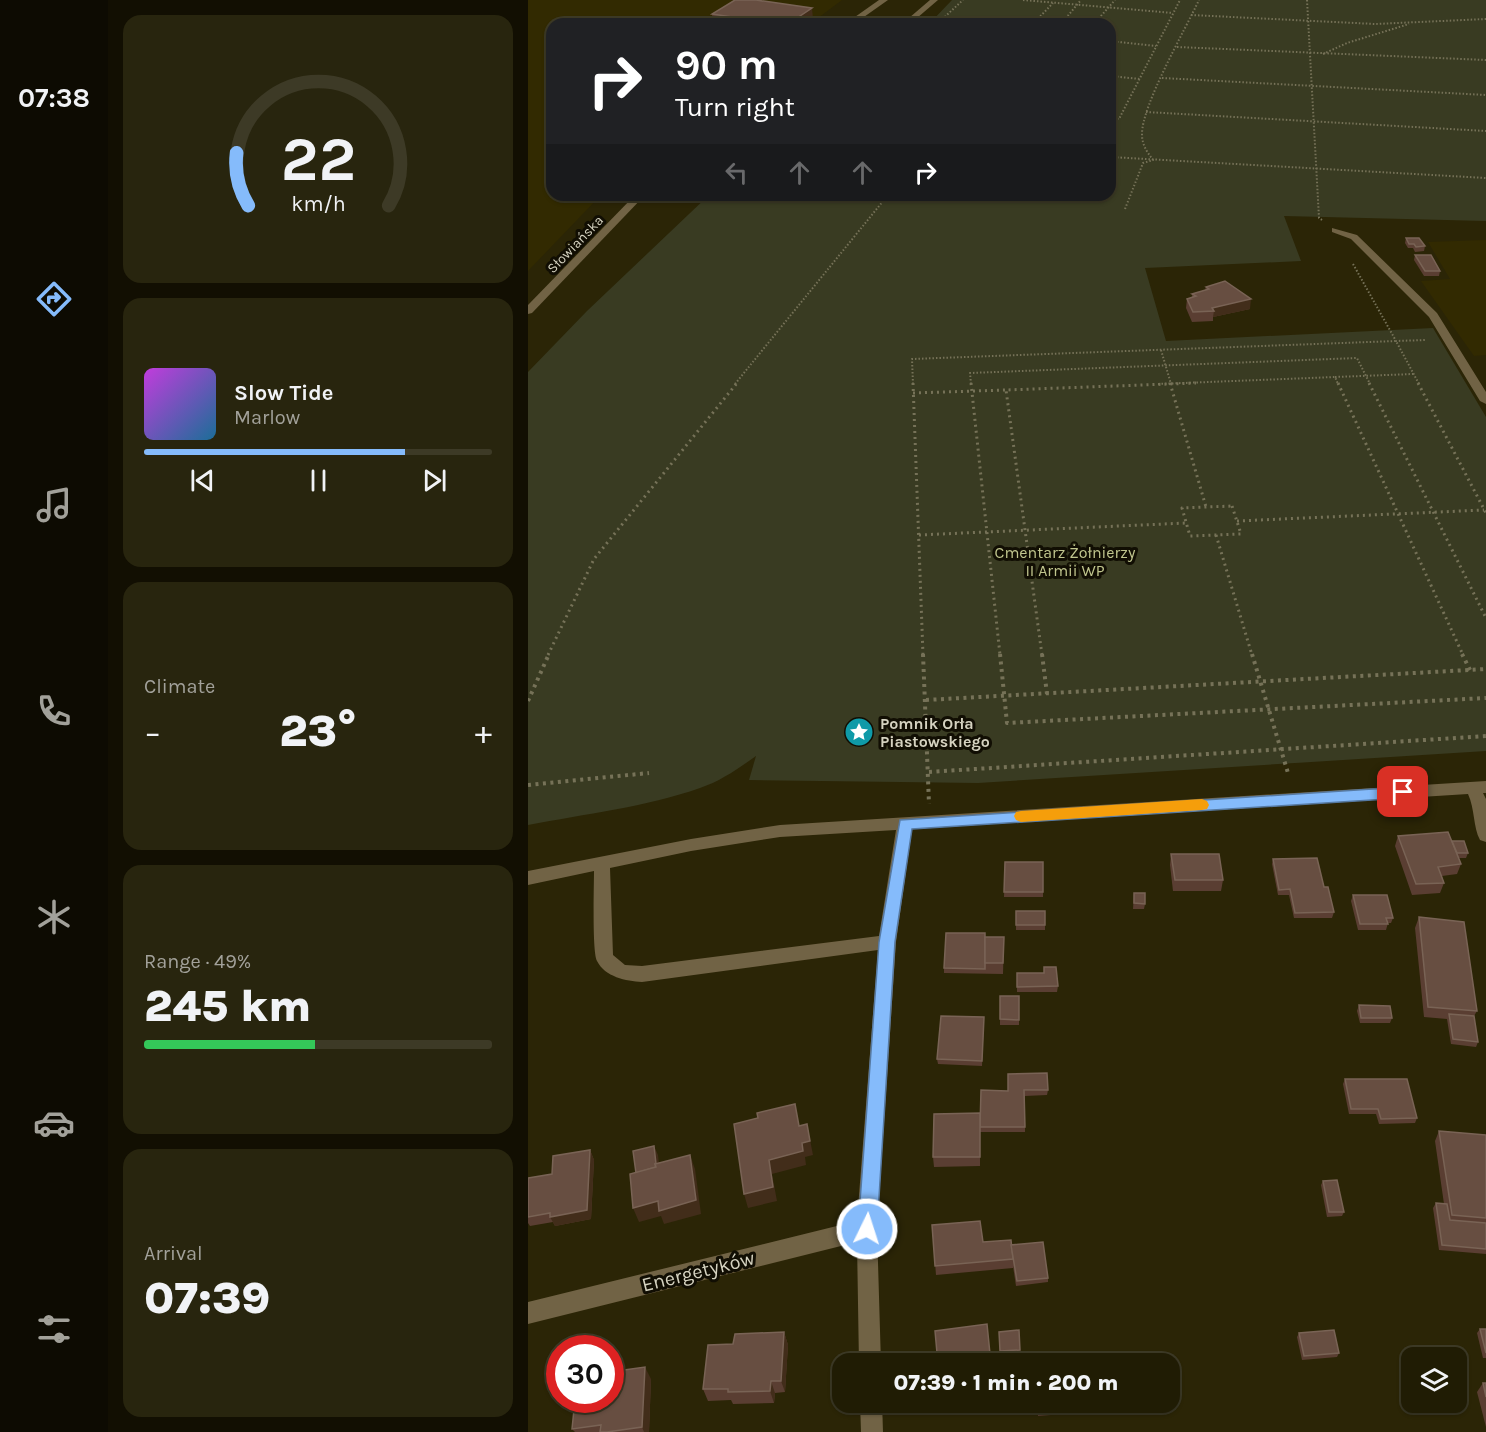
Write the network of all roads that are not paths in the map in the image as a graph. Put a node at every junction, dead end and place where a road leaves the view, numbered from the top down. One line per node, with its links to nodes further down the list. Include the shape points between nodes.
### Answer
1 (884, 0): 3 (street)
2 (934, 0): 4 (street)
3 (858, 18)
4 (913, 18)
5 (634, 201): 7 (street, Słowiańska)
6 (1335, 230): 8 (street, via 1354,237 1433,315)
7 (528, 311)
8 (1486, 401)
9 (1480, 788): 10 (street); 11 (street)
10 (905, 824): 12 (street, via 780,831); 14 (street)
11 (1486, 836)
12 (602, 862): 13 (street); 14 (street, via 604,958 622,974)
13 (528, 878)
14 (887, 942): 15 (street)
15 (867, 1229): 16 (street, Energetyków); 17 (street)
16 (528, 1313)
17 (870, 1353)
18 (871, 1413): 19 (street)
19 (872, 1432)

